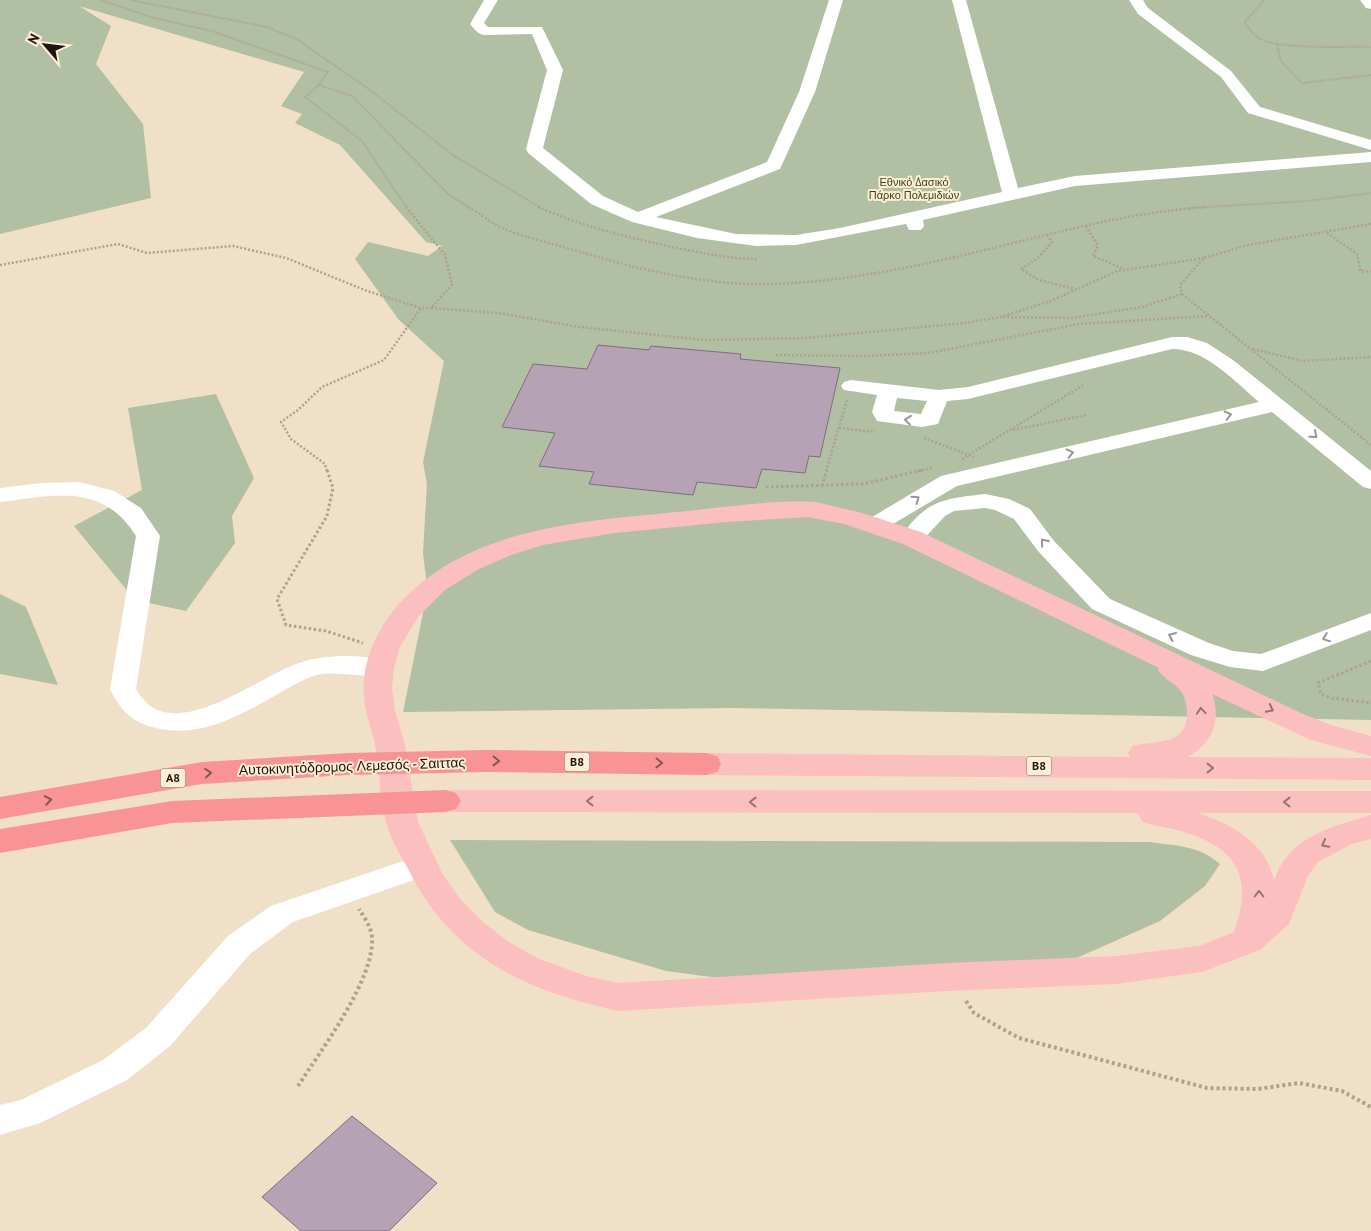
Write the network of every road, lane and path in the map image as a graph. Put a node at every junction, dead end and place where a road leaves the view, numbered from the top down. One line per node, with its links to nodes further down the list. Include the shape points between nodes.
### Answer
1 (491, 0): 15 (street, via 477,24 484,31 537,30 555,70 534,150 597,200)
2 (836, 0): 15 (street, via 808,92 774,165)
3 (959, 0): 14 (street)
4 (1136, 0): 12 (street, via 1143,11 1226,74 1254,110)
5 (1264, 0): 8 (path, via 1245,22 1248,29 1261,39)
6 (1367, 0): 7 (street)
7 (1371, 5)
8 (1276, 44): 9 (path); 10 (path, via 1281,61 1302,83)
9 (1371, 47)
10 (1371, 75)
11 (319, 85): 27 (path, via 305,97 362,141 416,221 445,255 452,285)
12 (1371, 145)
13 (1371, 157): 14 (street, via 1075,181)
14 (1011, 195): 15 (street, via 914,222 797,240 751,241 688,232)
15 (638, 218)
16 (1371, 224): 18 (path)
17 (1086, 226): 22 (path, via 1098,246 1093,256)
18 (1326, 232): 20 (path, via 1248,245); 23 (path, via 1357,254 1361,272)
19 (1047, 235): 24 (path, via 1052,242 1038,258 1021,269 1040,280)
20 (1204, 258): 22 (path); 25 (path, via 1180,285)
21 (0, 265): 26 (path, via 118,244 147,253 233,246 286,258 367,291)
22 (1125, 270): 24 (path)
23 (1371, 271)
24 (1076, 289): 29 (path)
25 (1182, 294): 28 (path); 29 (path, via 1142,307 1072,318)
26 (421, 308): 27 (path); 49 (path, via 384,360 322,387 281,422 291,439 325,464 333,488 327,516 277,599 286,625 326,631)
27 (431, 308): 29 (path, via 498,313 580,327 704,340 806,338)
28 (1209, 316): 30 (path); 31 (path, via 1079,324 930,353)
29 (1000, 317)
30 (1250, 349): 32 (path, via 1302,361); 38 (path)
31 (776, 355)
32 (1371, 357)
33 (1085, 384): 37 (path)
34 (851, 386): 35 (street, via 888,391 885,416 922,421 930,419 939,396 968,392 1172,343 1187,343 1200,347 1226,364); 42 (path)
35 (1277, 404): 41 (street, one-way to 41); 45 (street, one-way to 35, via 949,481)
36 (1086, 415): 37 (path)
37 (1010, 430): 39 (path)
38 (1371, 445)
39 (958, 460)
40 (934, 467): 42 (path, via 863,484)
41 (1371, 482)
42 (822, 486): 43 (path)
43 (766, 487)
44 (0, 495): 49 (street, via 79,490 106,496 132,513 148,536 123,689 132,707 150,718 184,723 216,716 308,669)
45 (875, 525): 46 (main road); 49 (main road, via 816,510 745,512 584,529 523,542 480,558 434,585 407,612)
46 (912, 538): 47 (street, one-way to 46, via 1263,663 1230,659 1200,649 1101,604 1046,546 1022,514 1001,504 985,501 949,505 937,510); 48 (main road)
47 (1371, 621)
48 (1147, 651): 52 (main road, one-way to 52, via 1322,733); 54 (main road, one-way to 48, via 858,750 1150,753 1177,750 1197,733 1203,710 1190,684)
49 (383, 658): 62 (main road, via 377,689 401,820)
50 (1371, 661): 51 (path, via 1318,683 1321,694)
51 (1371, 703)
52 (1371, 746)
53 (348, 764): 54 (highway, Αυτοκινητόδρομος Λεμεσός - Σαιττας / B8, one-way to 54, via 486,761); 59 (highway, Αυτοκινητόδρομος Λεμεσός - Σαιττας / A8, one-way to 53, via 202,773)
54 (706, 764): 55 (main road, B8, one-way to 55)
55 (1371, 769)
56 (445, 801): 58 (main road, one-way to 56); 61 (highway, via 172,812)
57 (1371, 802): 58 (main road, one-way to 58)
58 (801, 803): 64 (main road, one-way to 58, via 1261,894 1253,863 1231,840 1203,825 1144,813)
59 (0, 808)
60 (1371, 827): 64 (main road, one-way to 64, via 1341,836 1307,854 1293,872 1276,915)
61 (0, 841)
62 (421, 866): 63 (street); 65 (main road, via 464,927 515,963 583,991 619,997)
63 (347, 892): 66 (path, via 362,913 372,936 369,963 360,986); 68 (street, via 282,914 239,945 158,1037 115,1070 28,1113)
64 (1248, 941): 65 (main road, via 1202,959 1125,969)
65 (948, 977): 67 (path, via 974,1013 1019,1038 1206,1088 1258,1090 1299,1083 1342,1092)
66 (298, 1086)
67 (1371, 1107)
68 (0, 1120)

